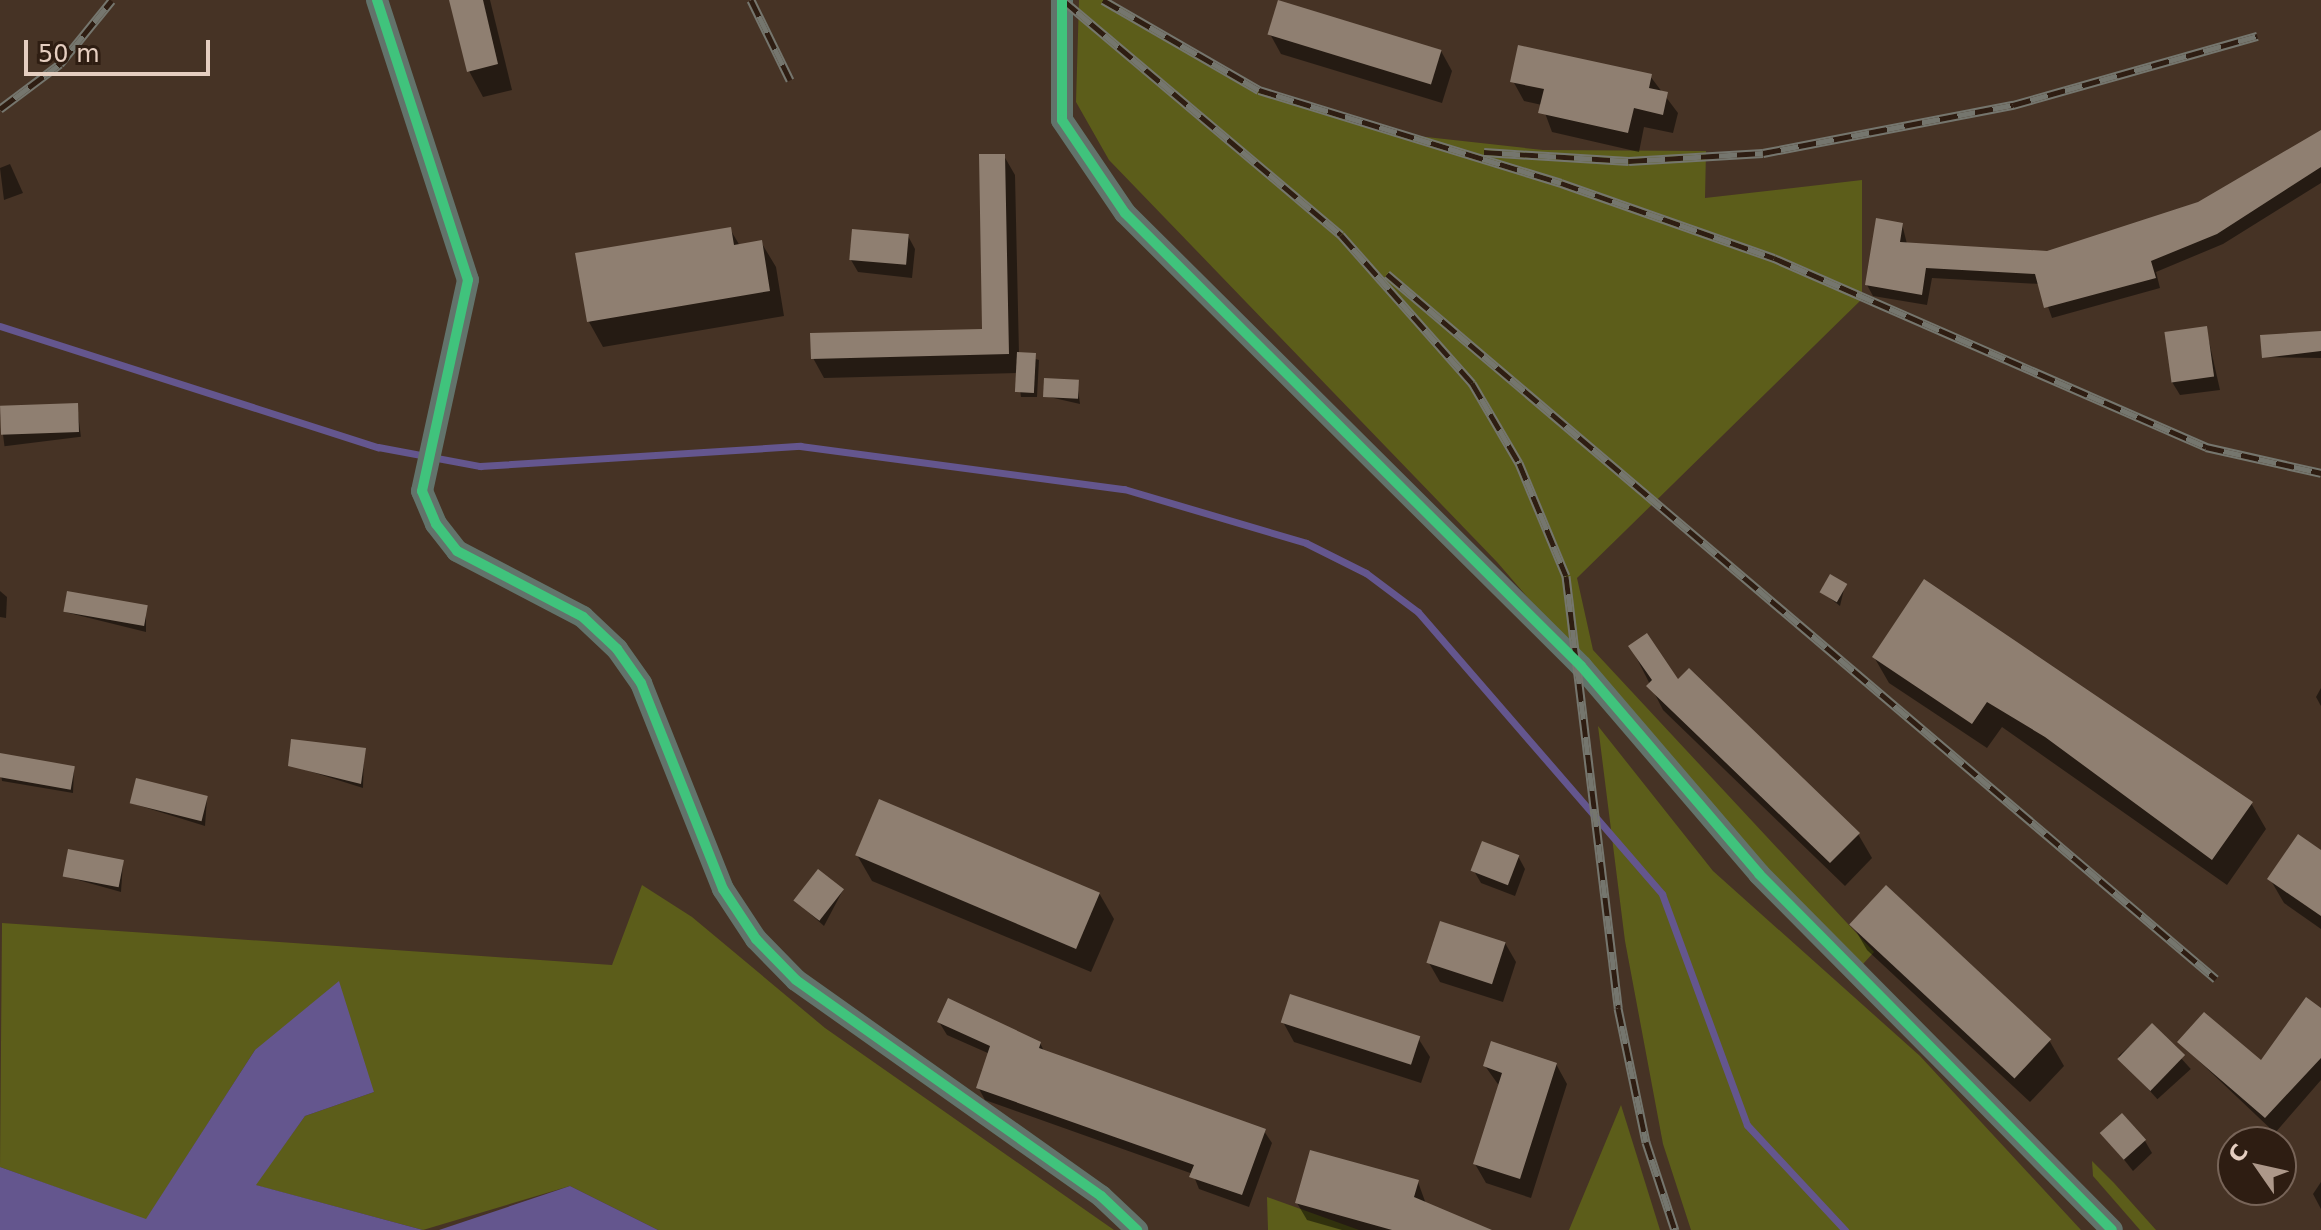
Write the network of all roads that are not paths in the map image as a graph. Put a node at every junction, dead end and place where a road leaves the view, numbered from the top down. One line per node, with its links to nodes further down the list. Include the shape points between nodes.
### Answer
1 (377, 0): 3 (street, via 468,280 422,491 457,551 583,617 617,649 641,683 723,889 756,939 796,980 1101,1196)
2 (1062, 0): 4 (street, via 1062,120 1125,213 1581,666 1759,874)
3 (1137, 1230)
4 (2112, 1230)

